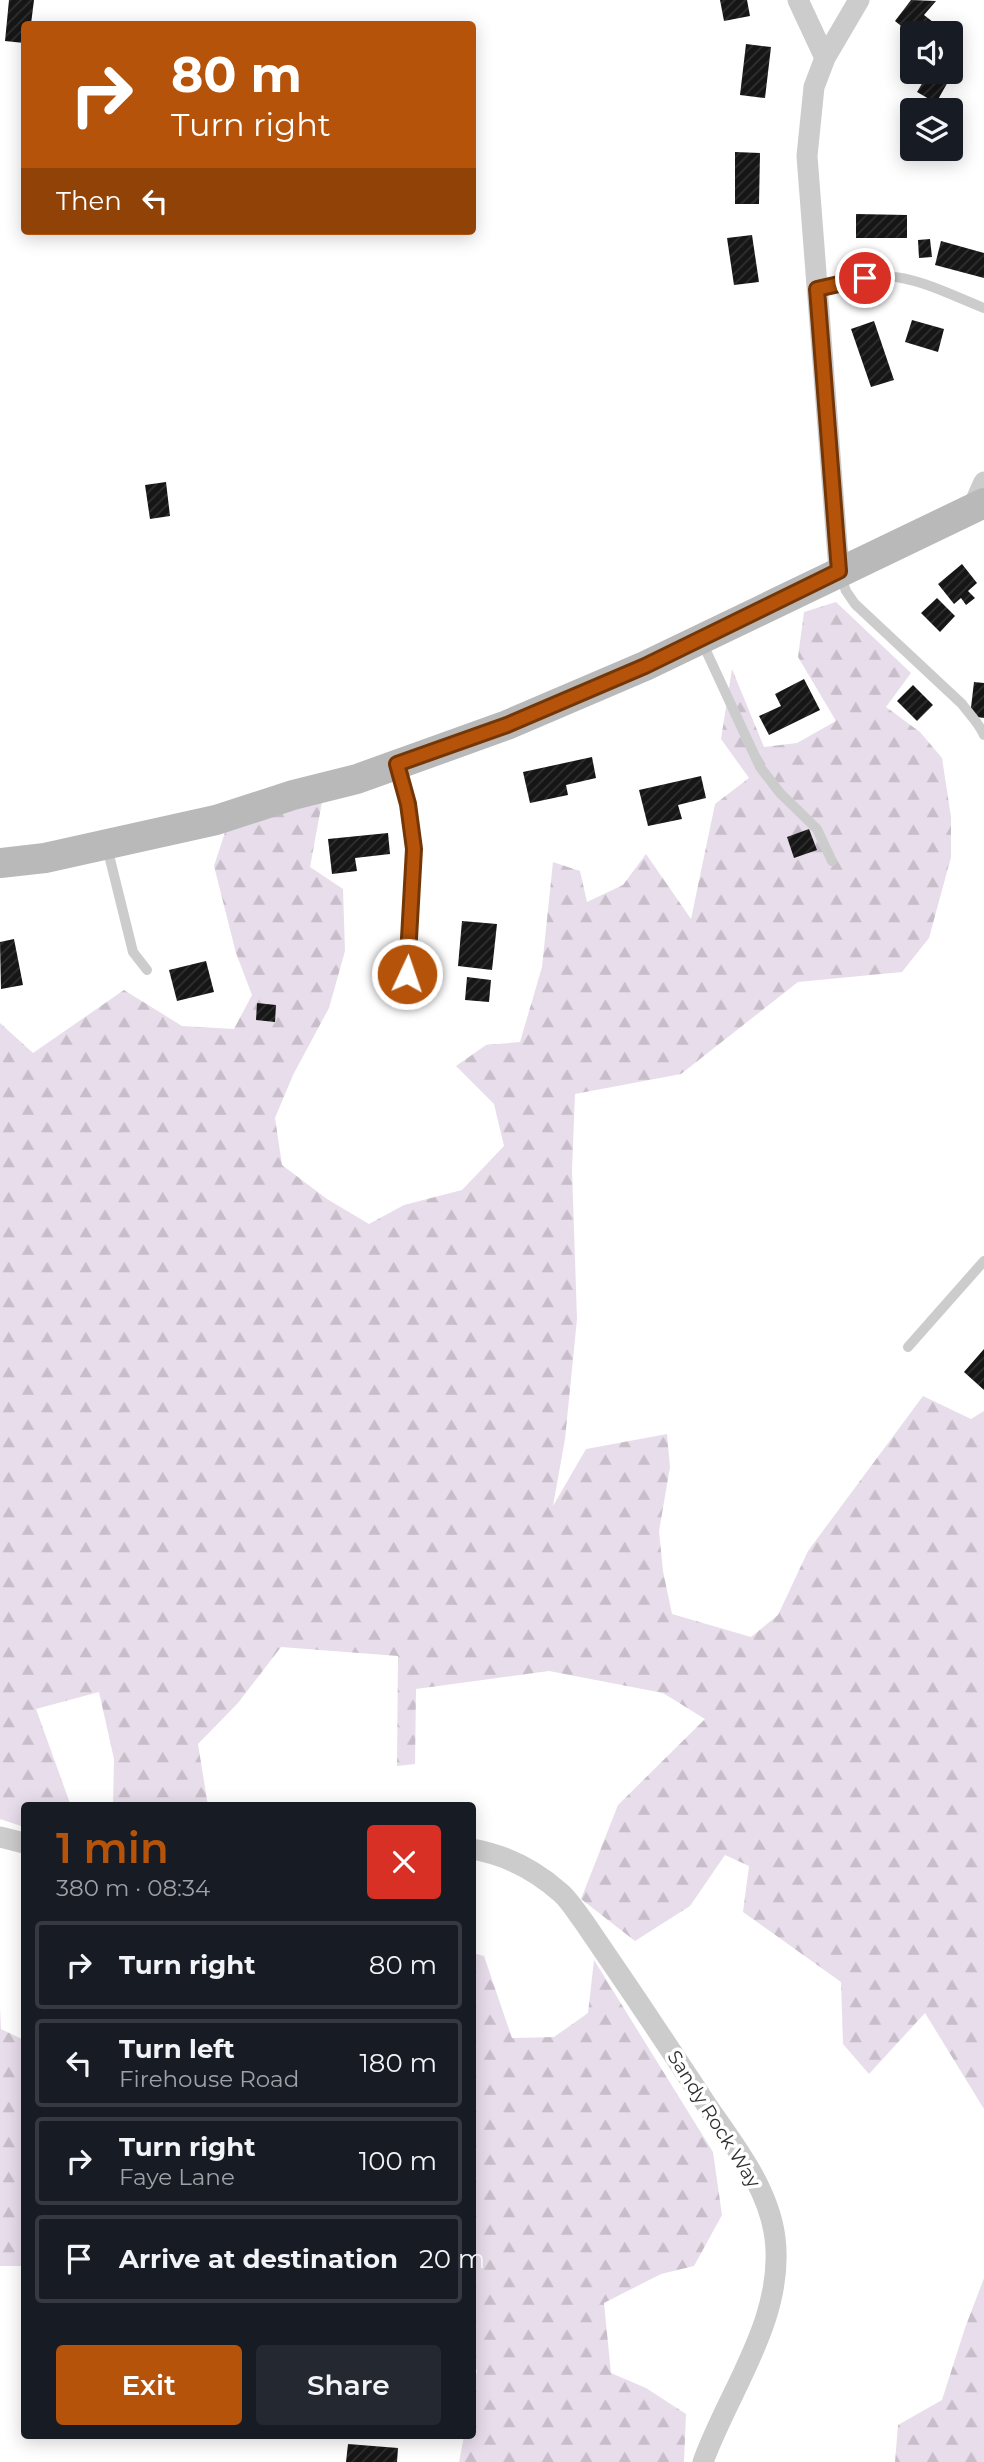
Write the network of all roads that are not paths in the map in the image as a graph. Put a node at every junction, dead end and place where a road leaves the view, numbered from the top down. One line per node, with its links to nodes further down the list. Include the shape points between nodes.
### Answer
1 (798, 0): 5 (street)
2 (842, 0): 4 (street)
3 (859, 0): 4 (street)
4 (842, 26): 5 (street)
5 (825, 58): 6 (street, via 814,87 807,156)
6 (817, 289): 7 (lane, via 865,278 896,278); 10 (street)
7 (984, 308)
8 (984, 481): 9 (street)
9 (978, 506): 10 (main road)
10 (839, 571): 11 (main road); 12 (lane, via 855,604 962,704)
11 (700, 639): 13 (main road, via 507,725); 15 (lane, via 760,767 817,829)
12 (984, 735)
13 (397, 764): 14 (main road, via 216,820); 18 (lane, via 414,849 407,974)
14 (106, 844): 16 (main road); 17 (lane, via 133,952)
15 (832, 861)
16 (0, 863)
17 (147, 970)
18 (414, 988)
19 (984, 1261): 20 (lane)
20 (908, 1347)
21 (0, 1837): 22 (street)
22 (21, 1842)
23 (476, 1850): 24 (street, Sandy Rock Way, via 514,1861 564,1895 740,2155 766,2202 775,2238 775,2283 763,2327)
24 (703, 2462)

